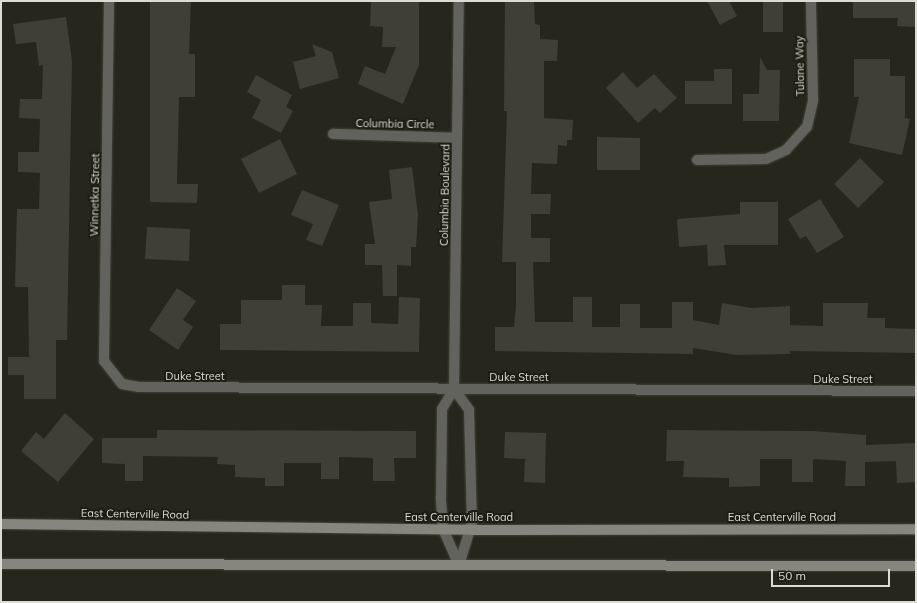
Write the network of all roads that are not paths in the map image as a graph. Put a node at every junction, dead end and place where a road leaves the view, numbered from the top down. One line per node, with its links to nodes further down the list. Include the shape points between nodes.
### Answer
1 (110, 1): 7 (street, Winnetka Street, via 104,361)
2 (460, 1): 5 (street, Columbia Boulevard)
3 (811, 1): 6 (street, Tulane Way, via 813,100 808,127 786,150 766,159)
4 (333, 134): 5 (street, Columbia Circle)
5 (457, 138): 8 (street, Columbia Boulevard)
6 (697, 160)
7 (122, 384): 8 (street, Duke Street, via 138,387)
8 (454, 389): 9 (street, Duke Street); 11 (street, via 442,409); 13 (street, via 469,410)
9 (916, 392)
10 (1, 524): 11 (main road, East Centerville Road)
11 (443, 529): 13 (main road, East Centerville Road); 15 (street)
12 (916, 529): 13 (main road, East Centerville Road)
13 (472, 530): 15 (street)
14 (1, 564): 15 (main road)
15 (459, 565): 16 (main road)
16 (916, 566)

